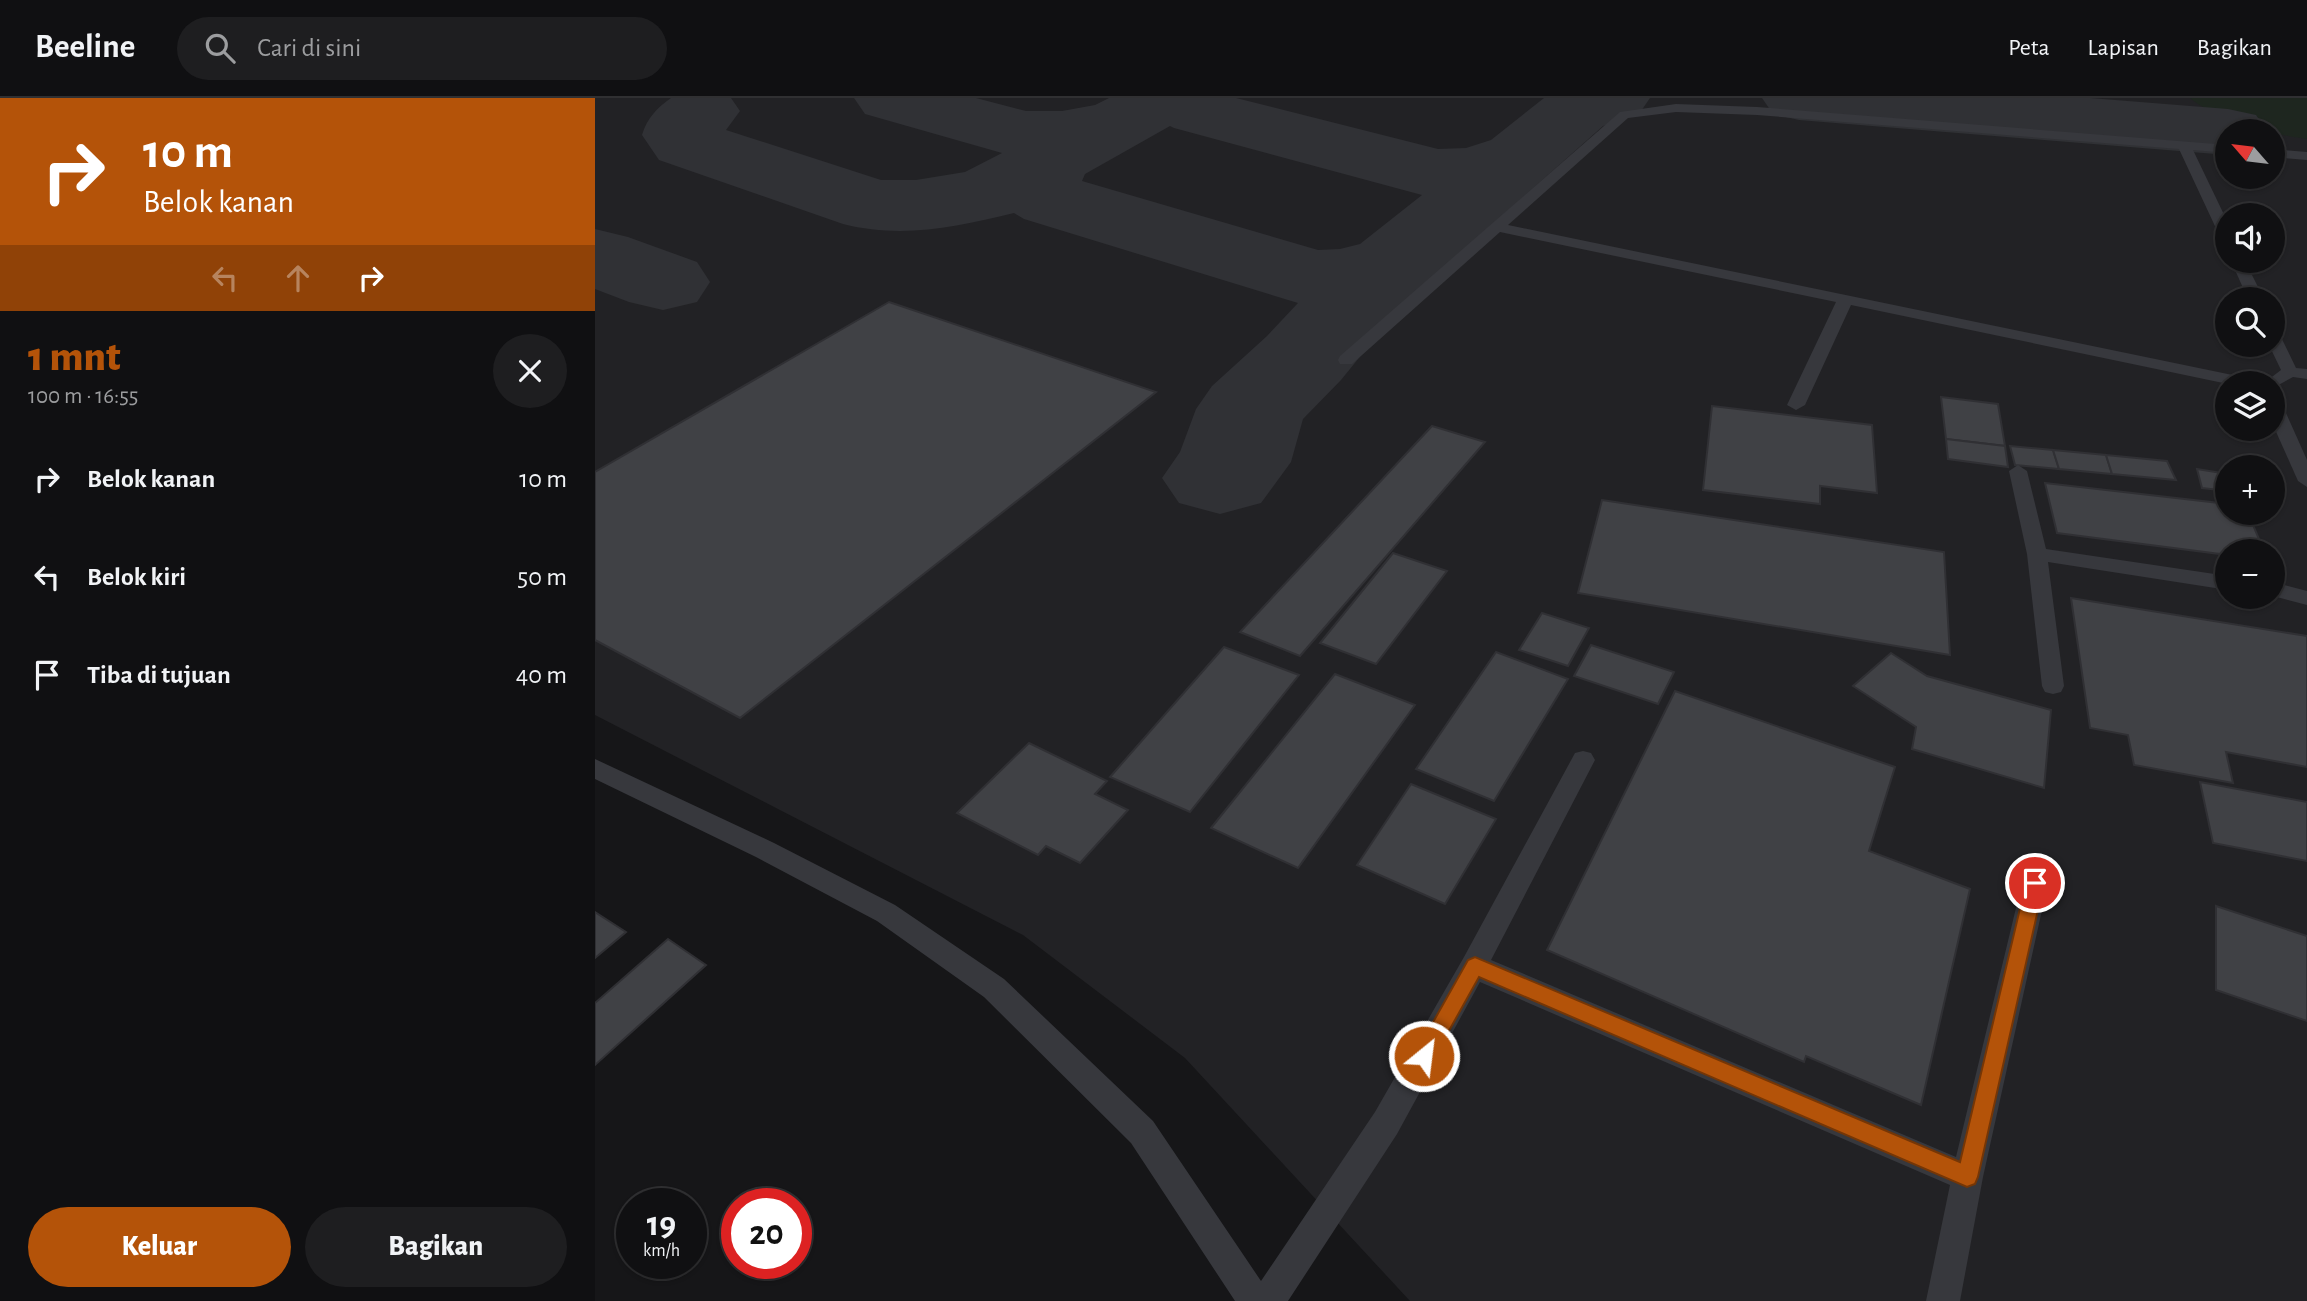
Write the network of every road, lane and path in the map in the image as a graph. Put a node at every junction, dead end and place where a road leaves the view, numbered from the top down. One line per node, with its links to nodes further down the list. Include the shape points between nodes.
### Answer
1 (2184, 145): 2 (lane); 5 (lane); 6 (lane, via 1823,115 1676,108 1624,115)
2 (2215, 148)
3 (2285, 154): 4 (lane)
4 (2307, 156)
5 (2215, 211)
6 (1499, 227): 7 (lane); 9 (lane)
7 (1846, 300): 11 (lane); 12 (lane)
8 (2285, 354): 10 (lane)
9 (1346, 360)
10 (2298, 373)
11 (2215, 376)
12 (1795, 405)
13 (2285, 431): 15 (lane)
14 (2018, 471): 16 (lane)
15 (2307, 481)
16 (2037, 554): 17 (lane); 22 (lane)
17 (2215, 581)
18 (2307, 588): 19 (lane)
19 (2285, 589)
20 (2285, 592): 21 (lane)
21 (2307, 598)
22 (2053, 686)
23 (1583, 760): 26 (lane)
24 (595, 768): 28 (lane, via 886,913 994,988 1142,1132)
25 (2035, 883): 27 (lane)
26 (1475, 966): 27 (lane); 29 (lane, via 1386,1123)
27 (1967, 1177): 30 (lane)
28 (1255, 1301)
29 (1268, 1301)
30 (1943, 1301)

